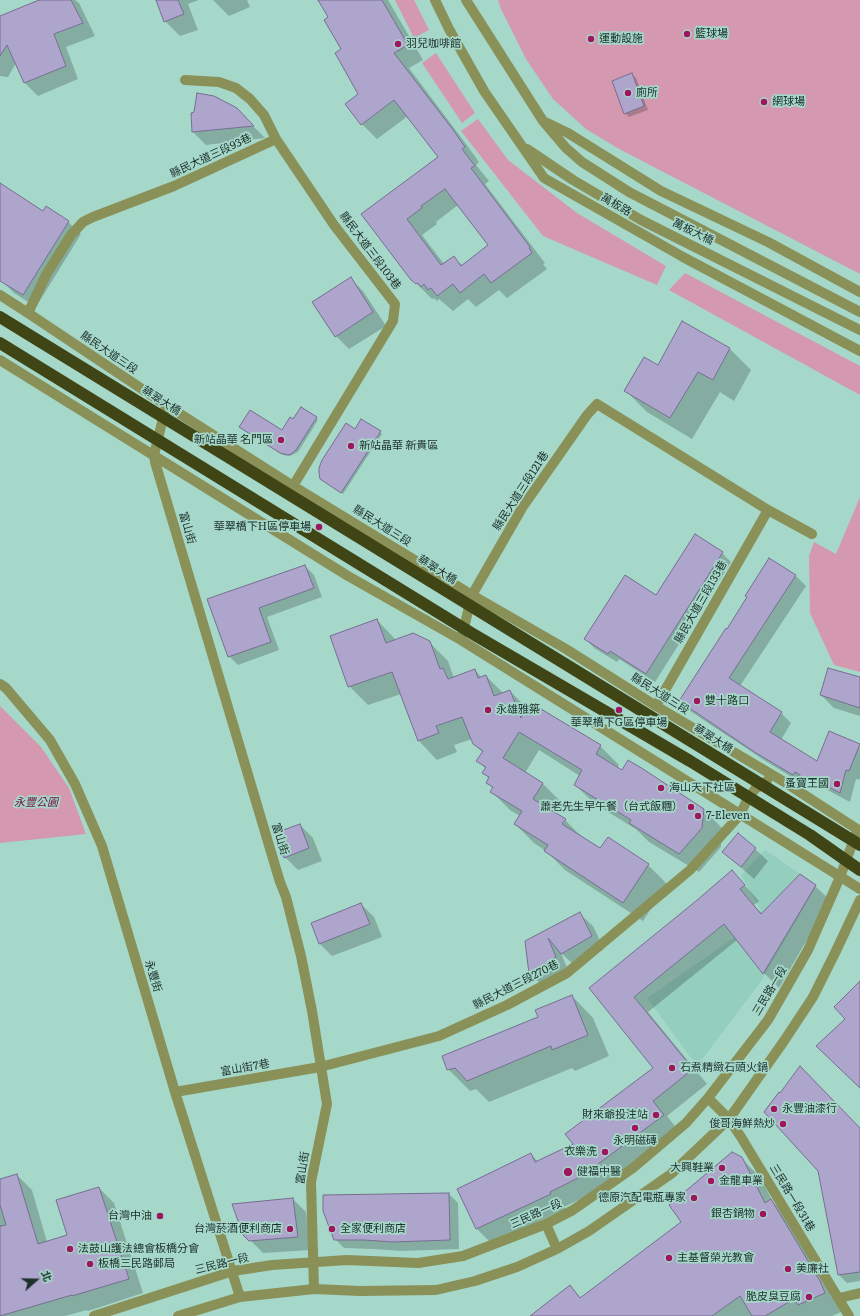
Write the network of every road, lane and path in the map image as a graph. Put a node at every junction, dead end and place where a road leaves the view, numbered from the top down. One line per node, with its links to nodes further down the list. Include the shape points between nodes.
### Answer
1 (435, 0): 6 (street, 萬板路, via 484,91)
2 (466, 0): 4 (street)
3 (185, 80): 5 (street, 縣民大道三段103巷, via 219,82 236,88 264,115)
4 (543, 121): 7 (street, via 661,191 742,229); 9 (street, 萬板大橋, via 582,162 629,192)
5 (276, 139): 10 (street, 縣民大道三段93巷, via 174,186 83,222 71,235 46,275); 18 (street, 縣民大道三段103巷, via 334,225 395,304 393,321)
6 (522, 145): 12 (street, 萬板大橋, via 573,180 641,220); 14 (street, 萬板路, via 544,178 683,257)
7 (860, 292)
8 (0, 296): 10 (street, 縣民大道三段)
9 (860, 312)
10 (28, 313): 16 (street, 縣民大道三段)
11 (0, 317): 28 (highway, 華翠大橋, bridge)
12 (860, 330)
13 (0, 343): 29 (highway, bridge, via 466,629 690,761 803,831)
14 (860, 351)
15 (0, 360): 17 (street)
16 (166, 405): 17 (street); 18 (street, 縣民大道三段)
17 (154, 454): 22 (street, via 348,576); 33 (street, 富山街, via 286,897 312,1011)
18 (293, 486): 21 (street, 縣民大道三段)
19 (768, 510): 20 (street); 21 (street, 縣民大道三段121巷, via 597,404 522,508); 24 (street, 縣民大道三段133巷)
20 (812, 534)
21 (472, 595): 22 (street, 縣民大道三段121巷); 24 (street, 縣民大道三段, via 566,649)
22 (461, 640): 26 (street)
23 (0, 684): 34 (street, 永豐街, via 50,740 75,784 102,846)
24 (656, 706): 25 (street, 縣民大道三段)
25 (786, 784): 26 (street, 縣民大道三段270巷, via 767,781 755,789); 27 (street, 縣民大道三段)
26 (740, 815): 30 (street); 33 (street, 縣民大道三段270巷, via 690,870 567,973 439,1036)
27 (859, 828): 30 (street, 三民路一段)
28 (860, 845)
29 (860, 870)
30 (840, 878): 31 (street); 35 (street, 三民路一段, via 808,950 768,1020)
31 (860, 888)
32 (860, 900): 36 (street, via 813,997)
33 (320, 1067): 34 (street, 富山街7巷); 39 (street, 富山街, via 327,1104 311,1182)
34 (175, 1092): 40 (street, 永豐街)
35 (708, 1098): 36 (street, 三民路一段31巷); 37 (street, 三民路一段, via 686,1123 633,1168 574,1210)
36 (728, 1119): 38 (street, via 671,1174 590,1231); 44 (street, 三民路一段31巷)
37 (546, 1224): 38 (street); 39 (street, 三民路一段, via 463,1256 418,1263 347,1260)
38 (557, 1249): 41 (street, via 517,1267 436,1290)
39 (314, 1262): 40 (street, 三民路一段); 41 (street, 富山街)
40 (233, 1271): 43 (street, 永豐街); 45 (street, 三民路一段)
41 (314, 1289): 43 (street)
42 (860, 1293): 44 (street)
43 (240, 1297): 46 (street)
44 (839, 1298): 47 (street, 三民路一段31巷)
45 (94, 1316)
46 (178, 1316)
47 (849, 1316)

